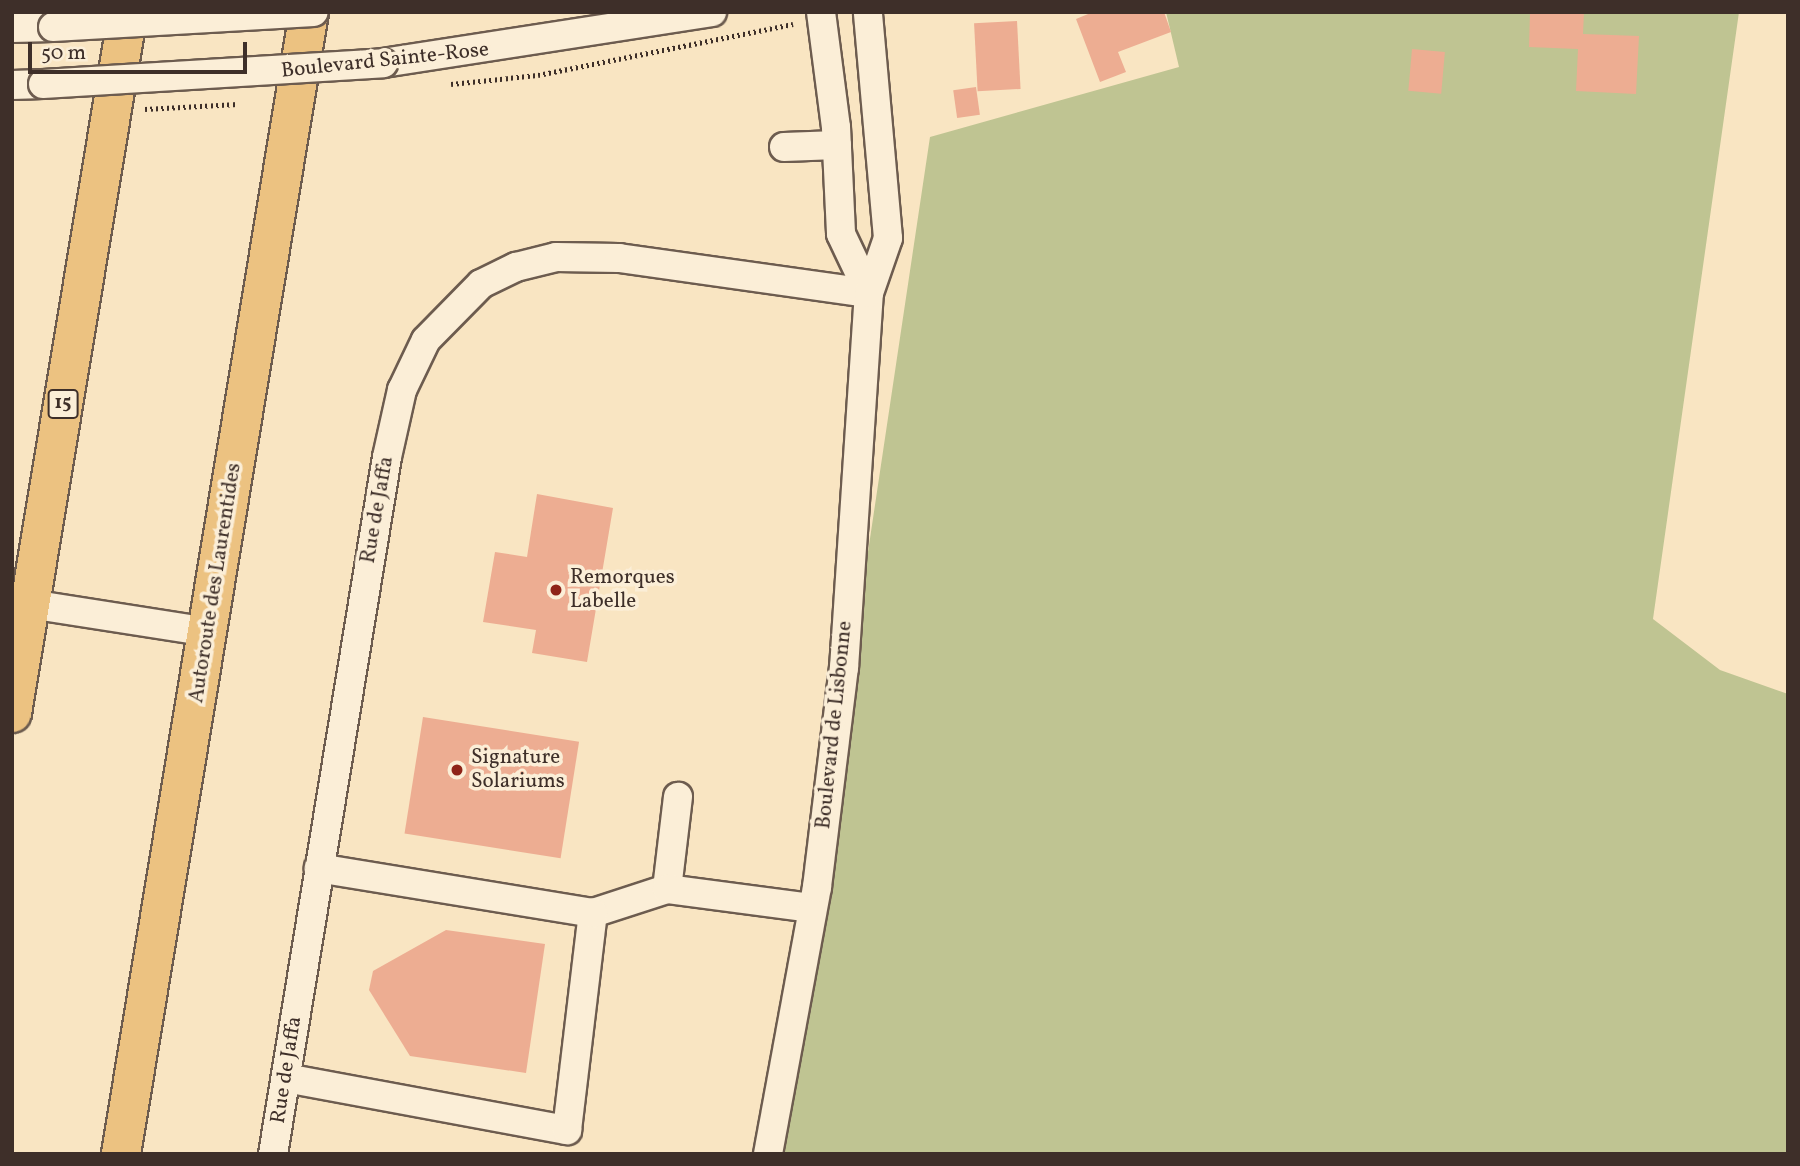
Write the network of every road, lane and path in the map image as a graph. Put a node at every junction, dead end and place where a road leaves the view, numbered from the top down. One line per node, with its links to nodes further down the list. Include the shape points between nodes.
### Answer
1 (114, 12): 11 (highway)
2 (128, 12): 11 (highway, 15)
3 (314, 12): 8 (street, bridge); 16 (highway, Autoroute des Laurentides, via 301,58)
4 (712, 12): 10 (street, Boulevard Sainte-Rose, bridge, via 383,63)
5 (821, 12): 12 (street, Boulevard de Lisbonne)
6 (868, 12): 14 (street, Boulevard de Lisbonne, via 890,222)
7 (791, 27): 9 (path, Boulevard Sainte-Rose, via 538,75)
8 (12, 28)
9 (453, 84)
10 (12, 85)
11 (114, 96): 15 (highway, 15)
12 (837, 145): 13 (street); 14 (street, Boulevard de Lisbonne, via 841,234)
13 (784, 148)
14 (869, 293): 19 (street, Rue de Jaffa, via 577,255 498,274 450,311 417,357 398,405); 21 (street, Boulevard de Lisbonne, via 844,668)
15 (30, 604): 16 (street); 17 (highway, 15)
16 (208, 632): 24 (highway, Autoroute des Laurentides)
17 (12, 713)
18 (678, 797): 20 (street)
19 (319, 868): 22 (street); 23 (street, Rue de Jaffa)
20 (667, 889): 21 (street); 22 (street)
21 (812, 908): 26 (street, Boulevard de Lisbonne)
22 (593, 913): 23 (street, via 567,1130)
23 (286, 1077): 25 (street, Rue de Jaffa)
24 (121, 1154)
25 (273, 1154)
26 (768, 1154)

